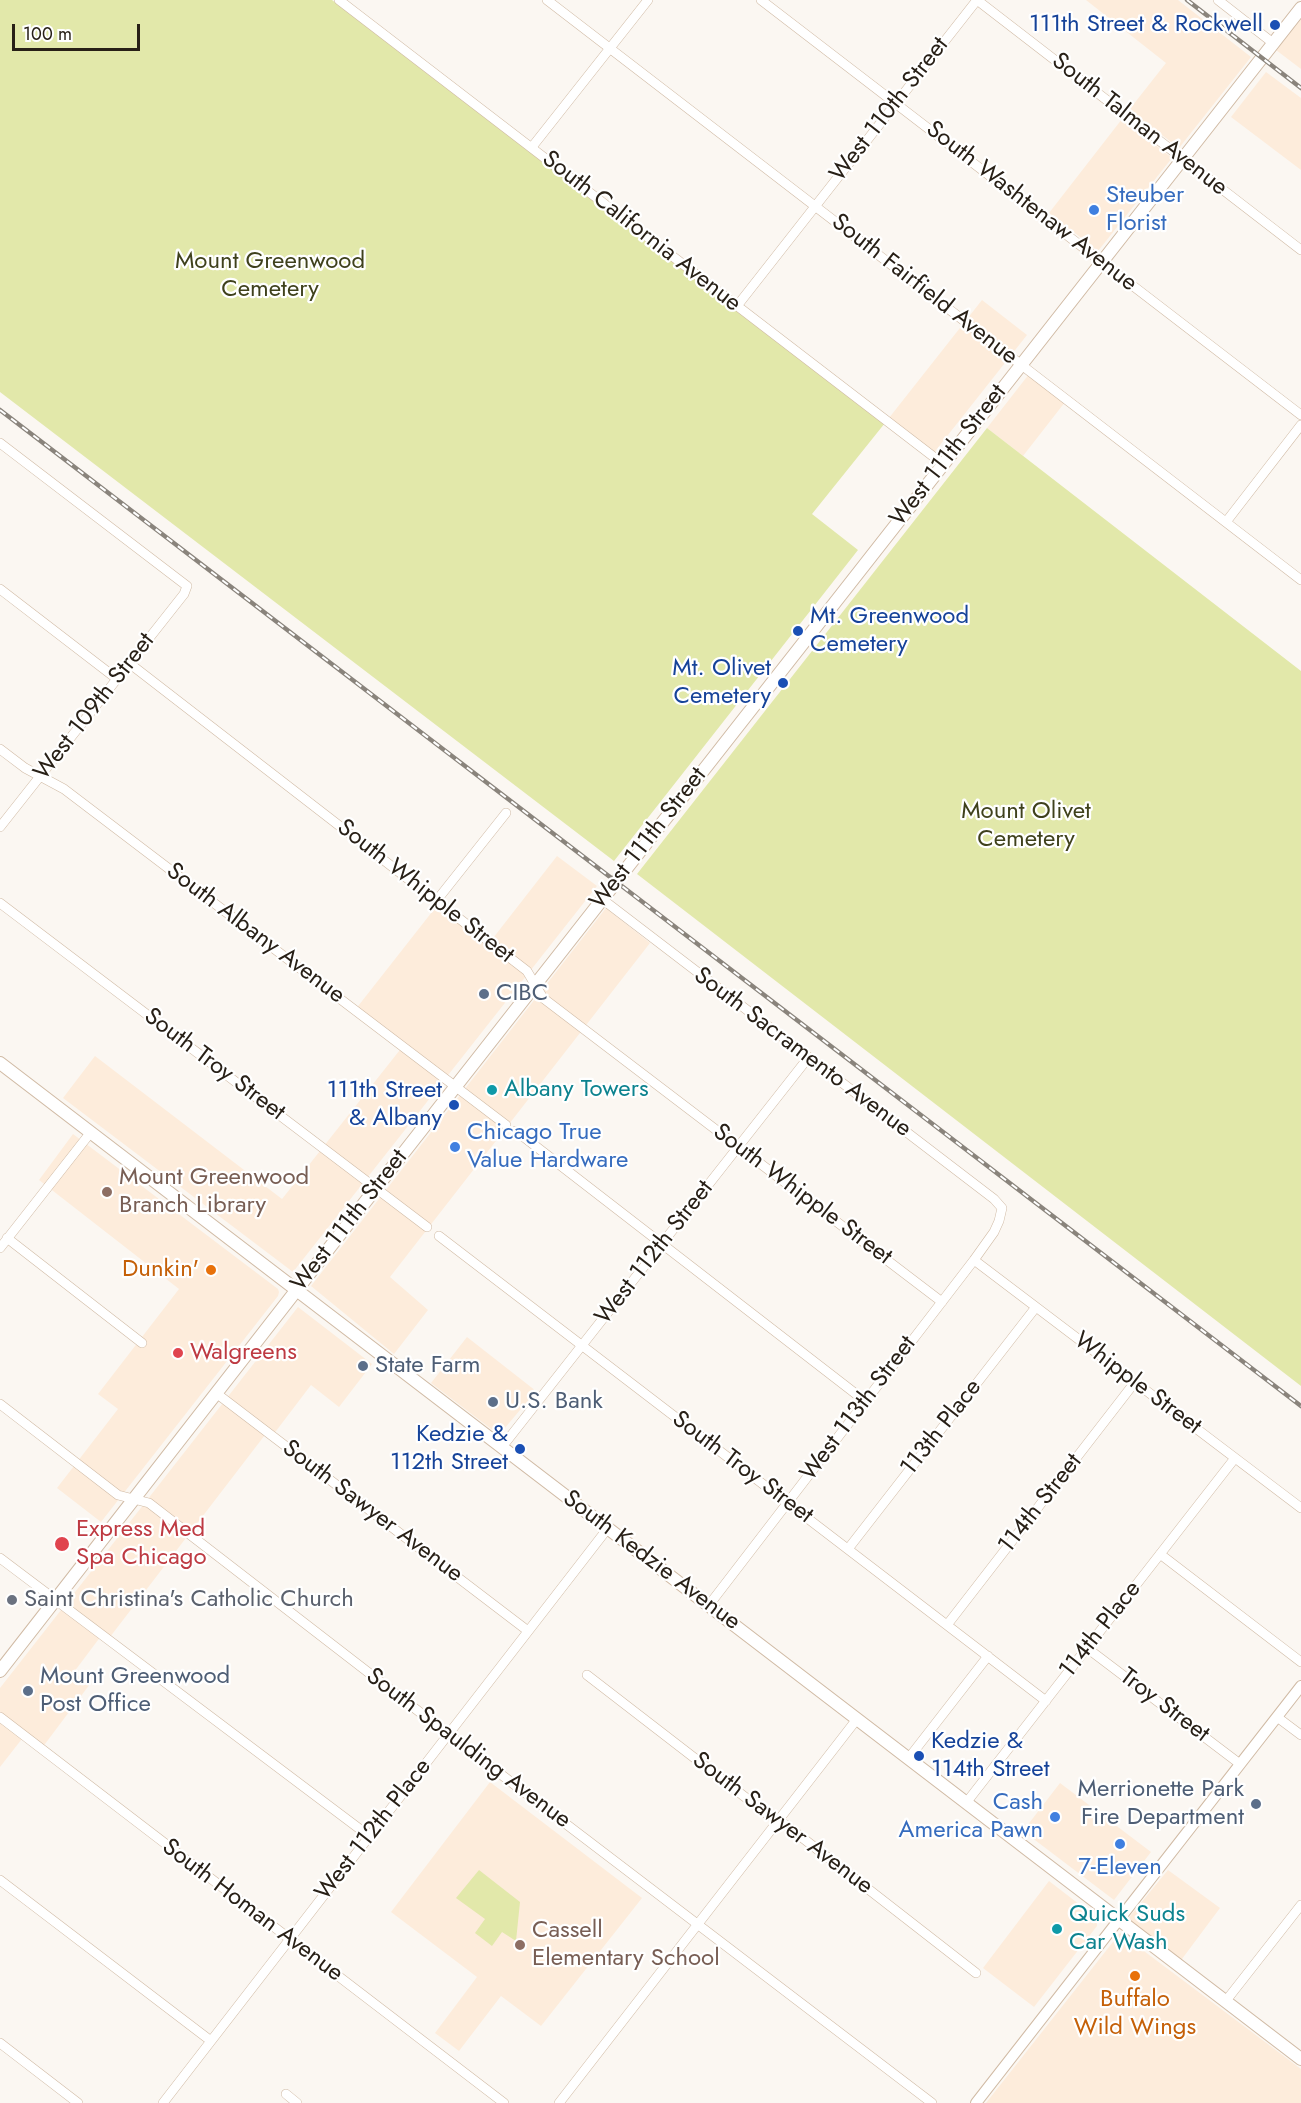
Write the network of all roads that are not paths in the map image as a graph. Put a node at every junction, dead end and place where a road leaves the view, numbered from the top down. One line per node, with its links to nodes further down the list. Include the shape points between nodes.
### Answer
1 (339, 0): 11 (street, South California Avenue)
2 (547, 0): 9 (street, South Fairfield Avenue)
3 (648, 0): 9 (street)
4 (761, 0): 10 (street, South Washtenaw Avenue)
5 (977, 0): 10 (street, West 110th Street); 12 (street, South Talman Avenue)
6 (1218, 0): 8 (street)
7 (1301, 8): 8 (main road, West 111th Street)
8 (1274, 43): 12 (main road, West 111th Street)
9 (610, 48): 11 (street); 13 (street, South Fairfield Avenue)
10 (896, 103): 13 (street, West 110th Street); 15 (street, South Washtenaw Avenue)
11 (532, 147): 16 (street, South California Avenue)
12 (1182, 159): 14 (street, South Talman Avenue); 15 (main road, West 111th Street)
13 (815, 206): 16 (street, West 110th Street); 17 (street, South Fairfield Avenue)
14 (1301, 250)
15 (1102, 262): 17 (main road, West 111th Street); 18 (street, South Washtenaw Avenue)
16 (737, 306): 21 (street, South California Avenue)
17 (1021, 365): 21 (main road, West 111th Street); 22 (street, South Fairfield Avenue)
18 (1301, 415)
19 (1301, 425): 22 (street)
20 (0, 443): 25 (street, West 109th Street, via 187,586)
21 (943, 464): 31 (main road, West 111th Street)
22 (1226, 522): 23 (street, South Fairfield Avenue)
23 (1301, 580)
24 (0, 589): 26 (street)
25 (129, 663): 26 (street, West 109th Street); 32 (street, South Whipple Street)
26 (117, 679): 28 (street, West 109th Street)
27 (0, 749): 28 (street, South Albany Avenue)
28 (40, 776): 30 (street, West 109th Street); 37 (street, South Albany Avenue, via 64,789)
29 (506, 813): 32 (street)
30 (0, 827)
31 (602, 899): 34 (main road, West 111th Street); 35 (street, South Sacramento Avenue)
32 (437, 900): 34 (street, South Whipple Street, via 527,971)
33 (0, 903): 42 (street, South Troy Street)
34 (536, 985): 37 (main road, West 111th Street); 41 (street, South Whipple Street, via 543,998)
35 (808, 1058): 41 (street, West 112th Street); 43 (street, South Sacramento Avenue)
36 (0, 1063): 40 (main road, South Kedzie Avenue)
37 (456, 1086): 38 (street, South Albany Avenue); 42 (main road, West 111th Street)
38 (506, 1125)
39 (516, 1131): 47 (street)
40 (91, 1132): 46 (street); 50 (main road, South Kedzie Avenue)
41 (738, 1147): 47 (street, West 112th Street); 51 (street, South Whipple Street)
42 (376, 1188): 44 (street, South Troy Street); 50 (main road, West 111th Street)
43 (1002, 1208): 49 (street, West 113th Street, via 994,1232)
44 (427, 1227)
45 (439, 1236): 54 (street, South Troy Street)
46 (7, 1238): 48 (street); 53 (street)
47 (662, 1244): 54 (street, West 112th Street); 57 (street)
48 (0, 1248)
49 (974, 1260): 51 (street, West 113th Street); 52 (street, Whipple Street)
50 (297, 1289): 56 (main road, West 111th Street); 59 (main road, South Kedzie Avenue)
51 (942, 1302): 57 (street, West 113th Street)
52 (1036, 1307): 55 (street, Whipple Street); 65 (street, 113th Place)
53 (142, 1343)
54 (582, 1346): 59 (street, West 112th Street); 62 (street, South Troy Street)
55 (1135, 1382): 60 (street, Whipple Street); 70 (street, 114th Street)
56 (216, 1393): 61 (main road, West 111th Street); 71 (street, South Sawyer Avenue)
57 (866, 1401): 62 (street, West 113th Street)
58 (0, 1404): 61 (street, South Spaulding Avenue, via 118,1495)
59 (502, 1447): 64 (main road, South Kedzie Avenue)
60 (1235, 1458): 63 (street, Whipple Street); 66 (street, 114th Place)
61 (135, 1498): 68 (main road, West 111th Street); 82 (street, South Spaulding Avenue, via 149,1503)
62 (787, 1503): 65 (street, South Troy Street); 69 (street, West 113th Street)
63 (1301, 1508)
64 (608, 1528): 69 (main road, South Kedzie Avenue); 71 (street, West 112th Place)
65 (848, 1549): 70 (street, South Troy Street)
66 (1160, 1554): 72 (street, 114th Place); 74 (street)
67 (0, 1558): 68 (street)
68 (56, 1600): 75 (main road, West 111th Street); 88 (street)
69 (709, 1605): 81 (main road, South Kedzie Avenue)
70 (947, 1625): 73 (street, South Troy Street)
71 (528, 1631): 82 (street, West 112th Place)
72 (1087, 1648): 78 (street, 114th Place); 85 (street, Troy Street)
73 (988, 1656): 78 (street, South Troy Street); 84 (street)
74 (1301, 1662)
75 (0, 1671)
76 (587, 1675): 87 (street, South Sawyer Avenue)
77 (1301, 1686): 79 (street)
78 (1046, 1701): 86 (street, 114th Place)
79 (1277, 1716): 83 (street); 85 (street)
80 (0, 1717): 93 (street, South Homan Avenue)
81 (857, 1719): 84 (main road, South Kedzie Avenue); 87 (street)
82 (448, 1734): 88 (street, West 112th Place); 92 (street, South Spaulding Avenue)
83 (1301, 1735)
84 (908, 1759): 86 (main road, South Kedzie Avenue)
85 (1240, 1764): 91 (street)
86 (966, 1803): 91 (main road, South Kedzie Avenue)
87 (777, 1820): 92 (street); 94 (street, South Sawyer Avenue)
88 (369, 1836): 93 (street, West 112th Place)
89 (0, 1880): 96 (street)
90 (1300, 1909): 95 (street)
91 (1118, 1920): 95 (main road, South Kedzie Avenue); 106 (street)
92 (698, 1924): 104 (street); 105 (street, South Spaulding Avenue)
93 (289, 1939): 96 (street, West 112th Place); 103 (street, South Homan Avenue)
94 (976, 1974)
95 (1225, 2001): 98 (main road, South Kedzie Avenue)
96 (211, 2041): 101 (street, West 112th Place)
97 (0, 2043): 100 (street)
98 (1301, 2059)
99 (286, 2094): 102 (street)
100 (78, 2103)
101 (163, 2103)
102 (297, 2103)
103 (504, 2103)
104 (559, 2103)
105 (932, 2103)
106 (976, 2103)

